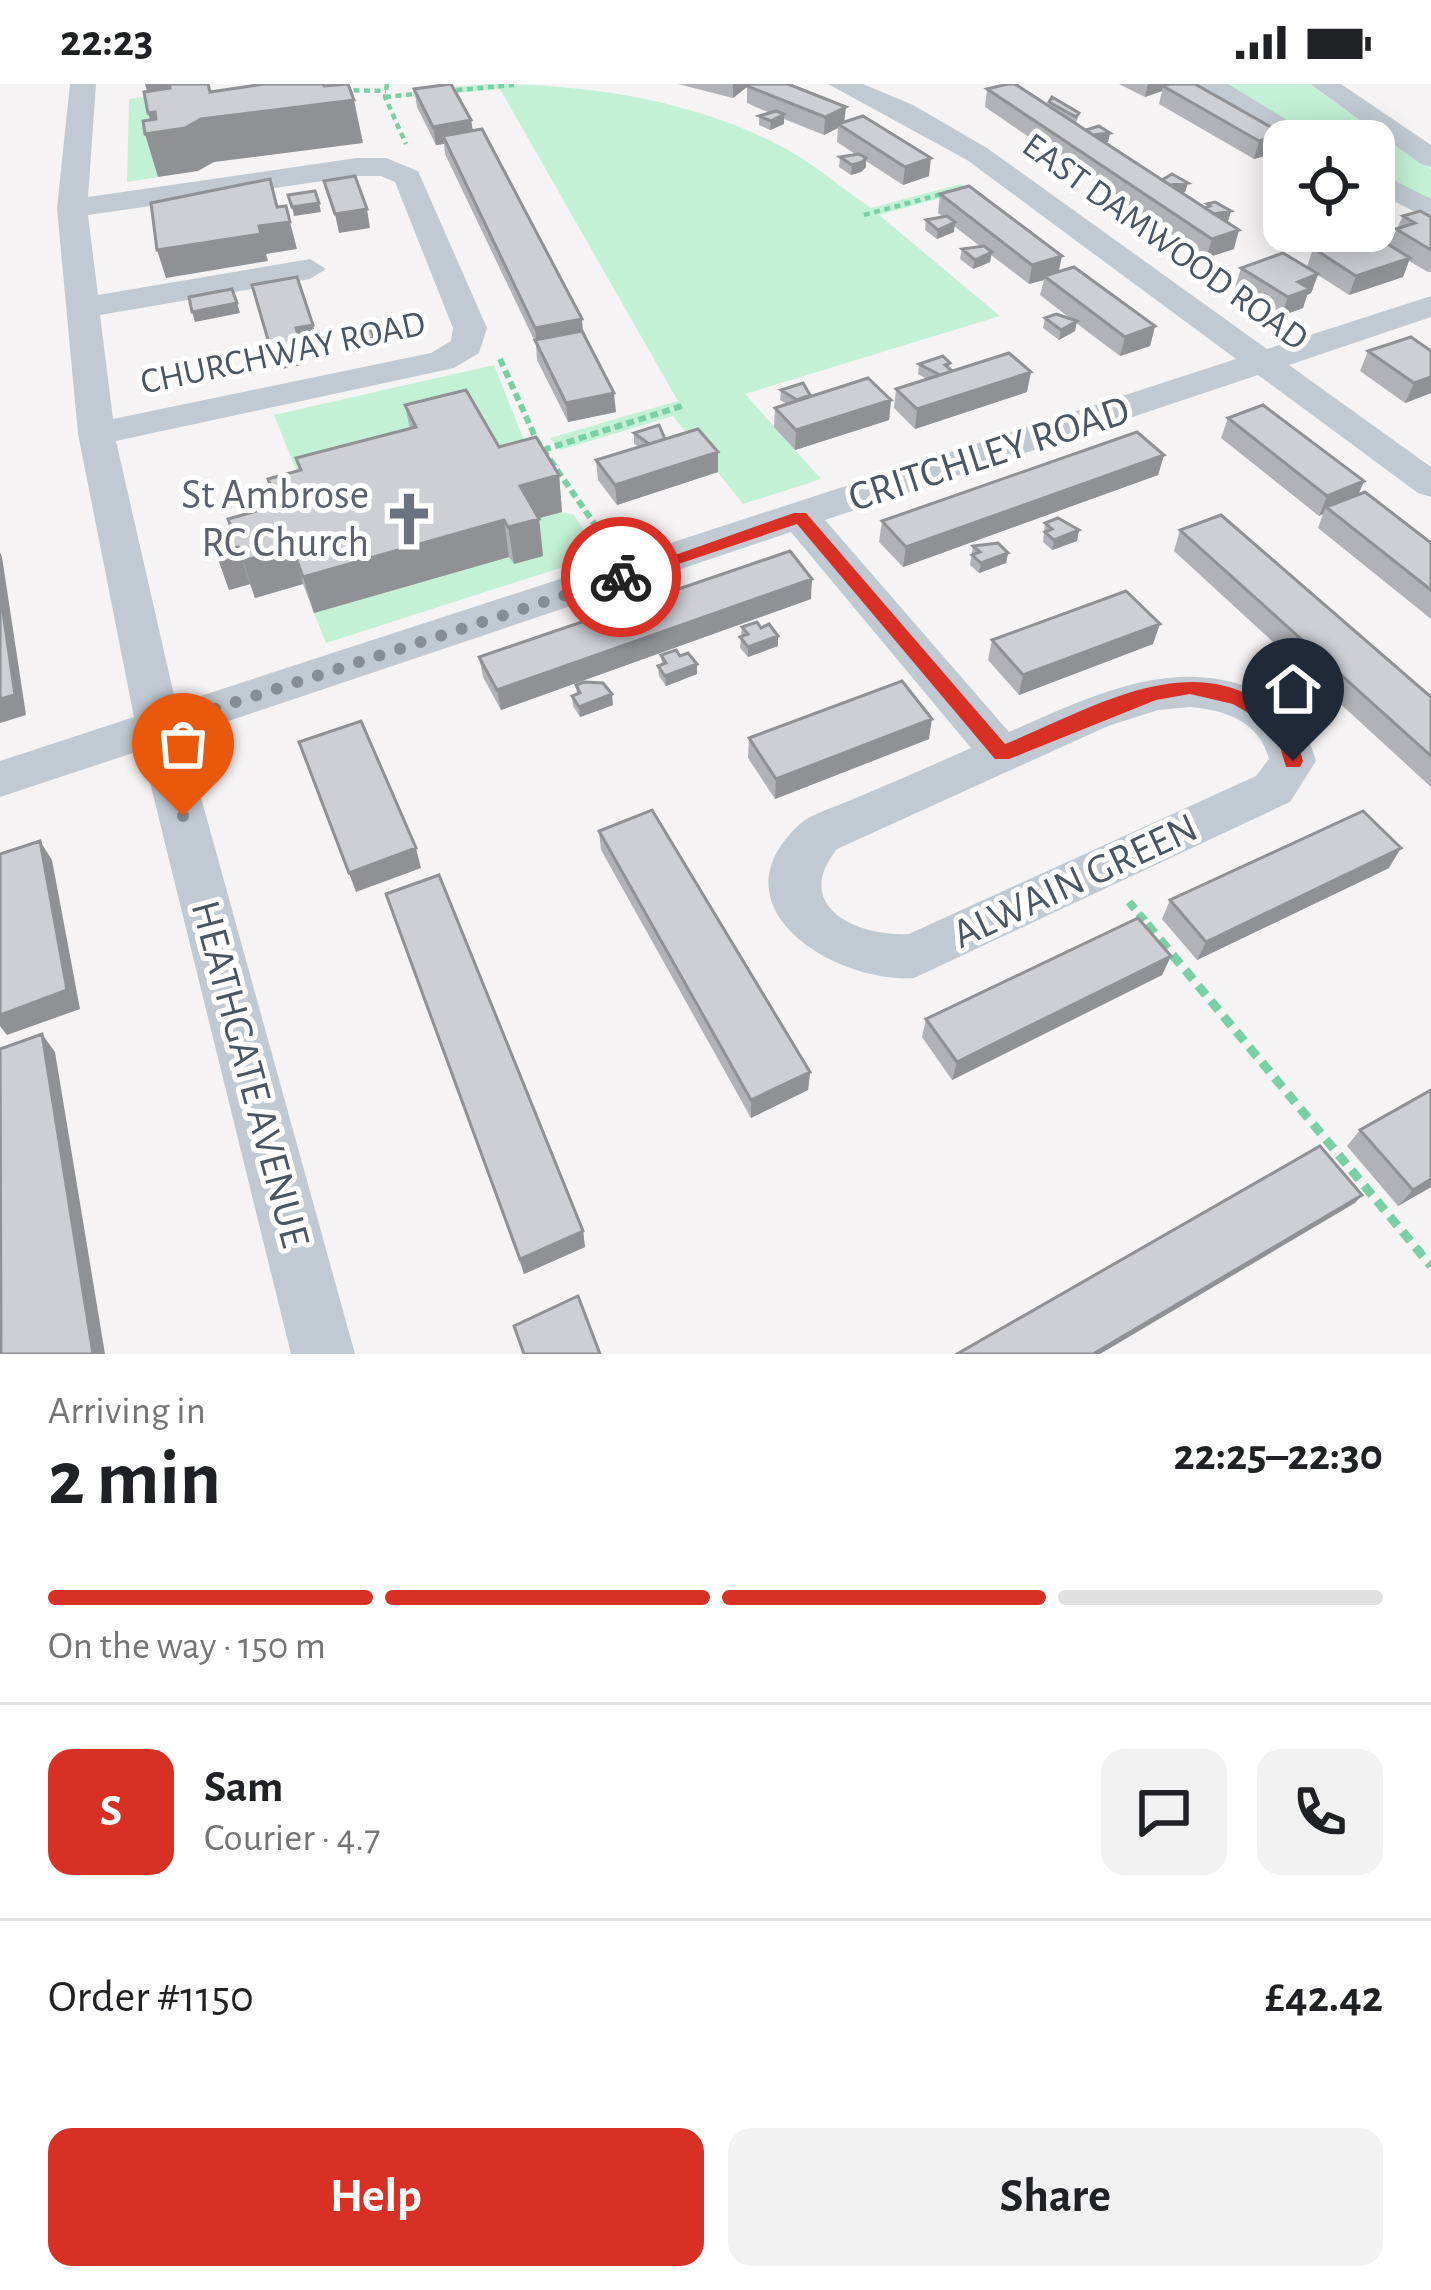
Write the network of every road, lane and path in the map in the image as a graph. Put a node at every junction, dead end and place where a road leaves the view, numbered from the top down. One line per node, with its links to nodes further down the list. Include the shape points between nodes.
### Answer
1 (83, 84): 13 (street, HEATHGATE AVENUE)
2 (842, 84): 10 (street, EAST DAMWOOD ROAD)
3 (1209, 84): 8 (street)
4 (1323, 84): 9 (street)
5 (514, 85): 6 (path)
6 (386, 91): 7 (path); 11 (path, via 406,141)
7 (326, 93)
8 (1272, 120)
9 (1431, 158)
10 (1008, 176): 15 (path); 20 (street, EAST DAMWOOD ROAD)
11 (408, 177): 13 (street, via 357,167); 19 (street, CHURCHWAY ROAD)
12 (1395, 190): 14 (street)
13 (72, 208): 18 (street, HEATHGATE AVENUE)
14 (1431, 211)
15 (864, 215)
16 (310, 269): 18 (street)
17 (1431, 306): 20 (street, CRITCHLEY ROAD)
18 (82, 308): 22 (street, HEATHGATE AVENUE)
19 (470, 328): 22 (street, CHURCHWAY ROAD, via 467,346 442,361); 23 (path, via 496,351)
20 (1264, 362): 24 (street, EAST DAMWOOD ROAD); 25 (street, CRITCHLEY ROAD)
21 (686, 405): 23 (path)
22 (96, 434): 27 (street, HEATHGATE AVENUE)
23 (543, 450): 26 (path)
24 (1431, 484)
25 (800, 517): 26 (street, CRITCHLEY ROAD); 28 (street)
26 (630, 574): 27 (street, CRITCHLEY ROAD)
27 (159, 727): 29 (street, CRITCHLEY ROAD); 32 (street, HEATHGATE AVENUE)
28 (1002, 754): 30 (street, ALWAIN GREEN, via 1190,687 1238,698 1288,738 1293,761 1274,789); 30 (street, ALWAIN GREEN, via 820,835 796,864 793,894 810,920 844,946 880,958 914,956)
29 (0, 779)
30 (1101, 869): 31 (path)
31 (1431, 1266)
32 (322, 1354)

